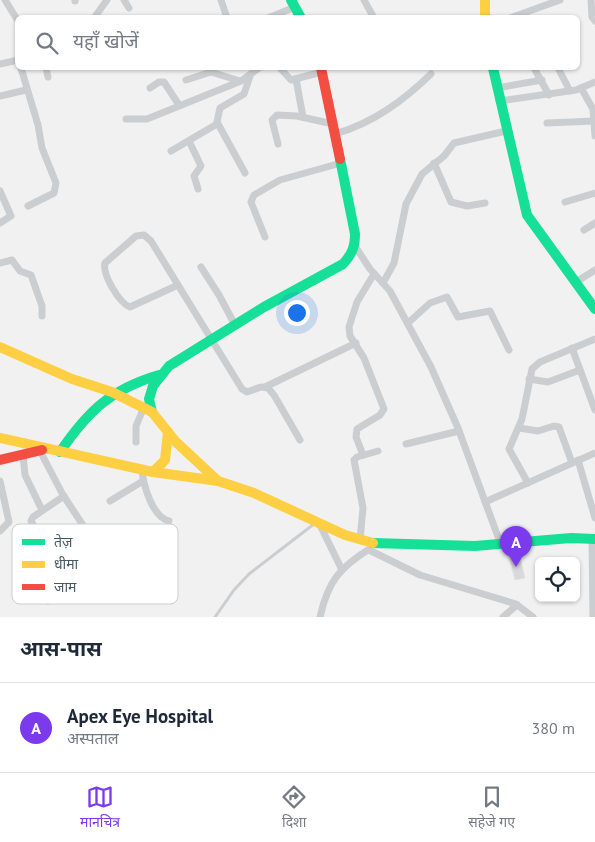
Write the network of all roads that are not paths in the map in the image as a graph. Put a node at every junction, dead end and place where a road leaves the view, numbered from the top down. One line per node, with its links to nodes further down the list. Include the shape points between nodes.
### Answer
1 (5, 0): 18 (street)
2 (106, 0): 11 (street)
3 (124, 0): 10 (street)
4 (221, 0): 12 (street)
5 (364, 0): 15 (street)
6 (486, 0): 16 (street)
7 (560, 0): 17 (street)
8 (591, 0): 19 (street)
9 (293, 3): 13 (street); 14 (street)
10 (129, 8)
11 (96, 15)
12 (226, 15)
13 (273, 15)
14 (299, 15)
15 (372, 15)
16 (485, 15)
17 (518, 15)
18 (15, 16)
19 (595, 21)
20 (15, 61): 21 (street)
21 (0, 64)
22 (21, 70): 41 (street)
23 (46, 70): 32 (street)
24 (256, 70): 31 (street)
25 (282, 70): 34 (street, via 288,78)
26 (321, 70): 34 (street); 53 (street)
27 (493, 70): 39 (street)
28 (535, 70): 35 (street)
29 (559, 70): 42 (street)
30 (431, 74): 53 (street, via 398,103 355,128)
31 (250, 75): 36 (street); 52 (street, via 244,94 218,110)
32 (48, 77)
33 (186, 80): 36 (street, via 211,72)
34 (296, 80): 48 (street)
35 (542, 80): 39 (street); 43 (street)
36 (241, 82): 46 (street)
37 (595, 82): 40 (street)
38 (150, 88): 46 (street, via 164,82)
39 (497, 88): 45 (street)
40 (582, 88): 42 (street); 47 (street)
41 (26, 90): 44 (street); 67 (street, via 56,187 50,196)
42 (570, 91): 43 (street)
43 (549, 95): 45 (street)
44 (0, 96)
45 (499, 101): 54 (street)
46 (178, 105): 49 (street, via 147,119)
47 (594, 111): 50 (street)
48 (303, 117): 53 (street); 57 (street, via 285,114 274,117 272,122)
49 (126, 119)
50 (594, 121): 51 (street); 55 (street)
51 (547, 122)
52 (217, 124): 56 (street); 61 (street)
53 (334, 129): 59 (street)
54 (506, 131): 60 (street, via 454,144); 77 (street, via 531,223)
55 (595, 136)
56 (189, 141): 58 (street); 62 (street, via 201,166 194,176)
57 (278, 144)
58 (171, 151)
59 (341, 163): 71 (street, via 280,180 254,195 251,202); 72 (street)
60 (434, 163): 66 (street, via 451,202 467,206); 78 (street, via 422,174 411,192 394,263)
61 (246, 173)
62 (198, 189)
63 (0, 191): 68 (street, via 11,214 9,219)
64 (595, 193): 65 (street)
65 (566, 202)
66 (485, 203)
67 (28, 206)
68 (0, 223)
69 (595, 223): 70 (street)
70 (584, 230)
71 (264, 237)
72 (355, 246): 76 (street); 83 (street, via 350,256 334,270)
73 (0, 263): 81 (street, via 12,260 20,271 31,275 42,306)
74 (201, 267): 83 (street)
75 (595, 270): 77 (street)
76 (374, 274): 78 (street); 86 (street, via 351,317 349,332)
77 (576, 282): 80 (street)
78 (383, 283): 82 (street)
79 (178, 285): 79 (street, via 130,306 122,302 105,271 105,263 136,236 144,235 151,240); 84 (street)
80 (595, 309)
81 (42, 316)
82 (408, 323): 89 (street, via 430,303 447,297 458,317 490,312); 98 (street, via 432,366)
83 (235, 325): 84 (street)
84 (213, 339): 91 (street); 93 (street, via 245,391)
85 (595, 339): 88 (street)
86 (356, 343): 93 (street); 109 (street, via 384,410 357,429 356,437)
87 (0, 347): 94 (street, via 72,379)
88 (572, 348): 90 (street); 92 (street, via 540,362 532,369)
89 (509, 350)
90 (580, 370): 92 (street, via 548,382); 96 (street)
91 (158, 375): 94 (street); 95 (street, via 152,386)
92 (529, 379): 97 (street)
93 (265, 387): 101 (street, via 274,395)
94 (112, 392): 95 (street); 106 (street, via 87,416)
95 (148, 410): 99 (street); 102 (street, via 136,426)
96 (595, 410)
97 (519, 428): 111 (street, via 538,431 559,427); 117 (street, via 509,449)
98 (459, 431): 103 (street); 120 (street)
99 (168, 432): 113 (street, via 166,461); 116 (street)
100 (0, 438): 104 (street)
101 (300, 440)
102 (136, 442)
103 (406, 444)
104 (43, 450): 106 (street); 108 (street); 118 (street)
105 (378, 451): 109 (street)
106 (60, 452): 112 (street)
107 (595, 453): 111 (street)
108 (23, 455): 110 (street); 121 (street, via 25,475)
109 (363, 455): 129 (street, via 357,457 354,464 363,508)
110 (0, 460)
111 (575, 462): 117 (street); 122 (street)
112 (142, 469): 113 (street); 115 (street)
113 (153, 472): 116 (street)
114 (0, 481): 127 (street, via 9,522)
115 (143, 481): 119 (street); 123 (street, via 161,517)
116 (218, 481): 124 (street)
117 (528, 483): 120 (street)
118 (64, 496): 121 (street); 126 (street)
119 (110, 501)
120 (485, 502): 131 (street)
121 (42, 510): 125 (street, via 31,518)
122 (595, 518)
123 (169, 521)
124 (318, 522): 129 (street); 133 (street); 135 (lane, via 249,574)
125 (32, 524)
126 (82, 524)
127 (0, 532)
128 (593, 539): 131 (street); 139 (street)
129 (360, 540): 130 (street)
130 (378, 544): 131 (street); 132 (street)
131 (501, 545)
132 (369, 550): 133 (street); 134 (street, via 420,574)
133 (342, 570): 136 (street, via 328,587)
134 (517, 605): 137 (street); 138 (street)
135 (215, 617)
136 (320, 617)
137 (503, 617)
138 (533, 617)
139 (593, 617)

